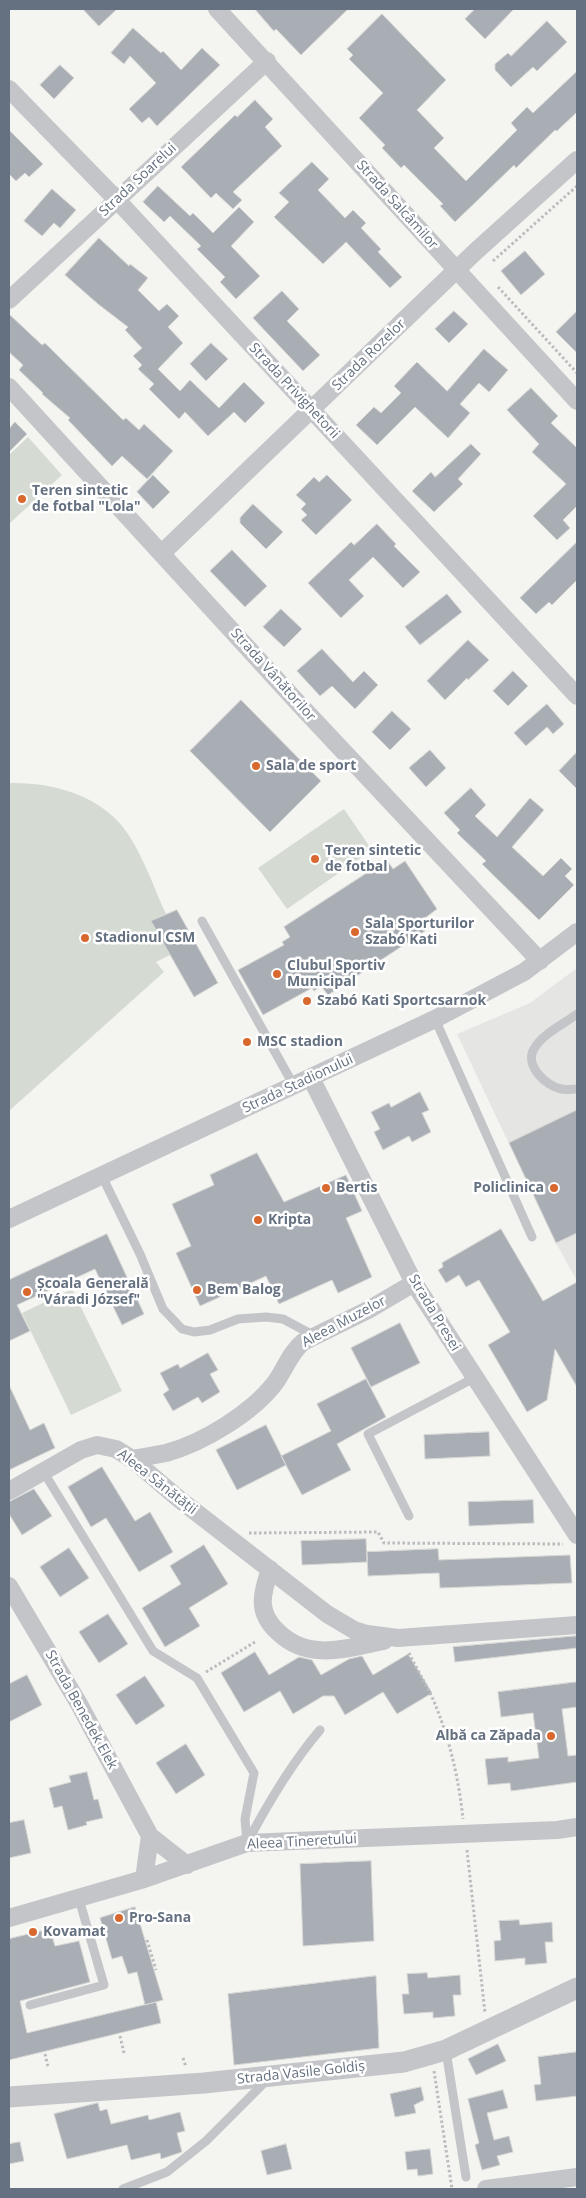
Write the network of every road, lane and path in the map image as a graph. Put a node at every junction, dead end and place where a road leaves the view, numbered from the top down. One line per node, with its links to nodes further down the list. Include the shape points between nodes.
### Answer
1 (217, 9): 2 (street, Strada Salcâmilor)
2 (267, 61): 6 (street, Strada Soarelui); 8 (street, Strada Salcâmilor)
3 (9, 89): 6 (street, Strada Privighetorii)
4 (577, 160): 8 (street, Strada Rozelor)
5 (577, 186): 7 (path)
6 (116, 200): 10 (street, Strada Soarelui); 14 (street, Strada Privighetorii)
7 (488, 265)
8 (456, 270): 13 (street, Strada Salcâmilor); 14 (street, Strada Rozelor)
9 (496, 285): 11 (path)
10 (9, 300)
11 (577, 372)
12 (9, 387): 15 (street, Strada Vânătorilor)
13 (577, 401)
14 (312, 410): 15 (street, Strada Rozelor); 16 (street, Strada Privighetorii)
15 (162, 553): 19 (street, Strada Vânătorilor)
16 (577, 696)
17 (202, 921): 23 (lane)
18 (577, 932): 19 (street, Strada Stadionului)
19 (540, 961): 21 (street, Strada Stadionului)
20 (577, 1014): 24 (lane, via 541,1041 533,1049 531,1057 534,1069 545,1081 560,1089)
21 (435, 1019): 22 (street, Strada Stadionului); 27 (lane)
22 (311, 1078): 23 (street, Strada Stadionului); 28 (street, Strada Presei)
23 (294, 1086): 25 (street, Strada Stadionului)
24 (577, 1089)
25 (102, 1176): 26 (street, Strada Stadionului); 29 (lane, via 163,1309 182,1329 194,1332 210,1330 238,1320 266,1316 283,1320)
26 (9, 1219)
27 (532, 1237)
28 (414, 1283): 29 (street, Aleea Muzelor, via 368,1310); 30 (street, Strada Presei)
29 (313, 1335): 31 (street, Aleea Muzelor, via 297,1347 275,1382 241,1414 198,1441)
30 (474, 1378): 34 (lane, via 368,1434); 36 (street, Strada Presei)
31 (132, 1459): 32 (street, Aleea Sănătății, via 116,1449 97,1445); 35 (street, Aleea Sănătății)
32 (43, 1471): 33 (street, Aleea Sănătății); 42 (lane, via 153,1652)
33 (9, 1491)
34 (409, 1516)
35 (223, 1533): 36 (path, via 378,1532 384,1543); 37 (street, Aleea Sănătății)
36 (572, 1540)
37 (270, 1569): 40 (street, Aleea Sănătății, via 342,1624 367,1634); 40 (street, Aleea Sănătății, via 262,1594 262,1608 271,1625 287,1642 304,1649 330,1651)
38 (9, 1586): 46 (street, Strada Benedek Elek, via 79,1704)
39 (577, 1625): 40 (street, Aleea Sănătății)
40 (398, 1638): 45 (path, via 408,1651 442,1724 456,1775)
41 (255, 1642): 42 (path)
42 (197, 1678): 47 (lane, via 254,1773 245,1819)
43 (320, 1730): 47 (lane, via 303,1750)
44 (577, 1827): 45 (street, Aleea Tineretului)
45 (465, 1833): 47 (street, Aleea Tineretului); 56 (path)
46 (150, 1836): 48 (street, Strada Benedek Elek); 49 (street)
47 (247, 1843): 48 (street, Aleea Tineretului)
48 (187, 1865): 49 (street, Aleea Tineretului)
49 (144, 1879): 50 (street, Aleea Tineretului)
50 (79, 1899): 51 (street, Aleea Tineretului); 55 (lane, via 104,1985)
51 (9, 1918)
52 (147, 1940): 53 (path)
53 (156, 1970)
54 (577, 1988): 56 (street, Strada Vasile Goldiș)
55 (30, 2005)
56 (487, 2031): 59 (street, Strada Vasile Goldiș)
57 (120, 2036): 58 (path)
58 (124, 2053)
59 (439, 2053): 62 (street, Strada Vasile Goldiș, via 395,2063); 64 (lane); 67 (path)
60 (45, 2054): 61 (path)
61 (48, 2067)
62 (271, 2076): 63 (street, Strada Vasile Goldiș, via 204,2084); 66 (lane, via 206,2141 167,2172)
63 (9, 2097)
64 (466, 2177)
65 (577, 2177): 68 (street)
66 (123, 2189)
67 (452, 2189)
68 (486, 2189)

